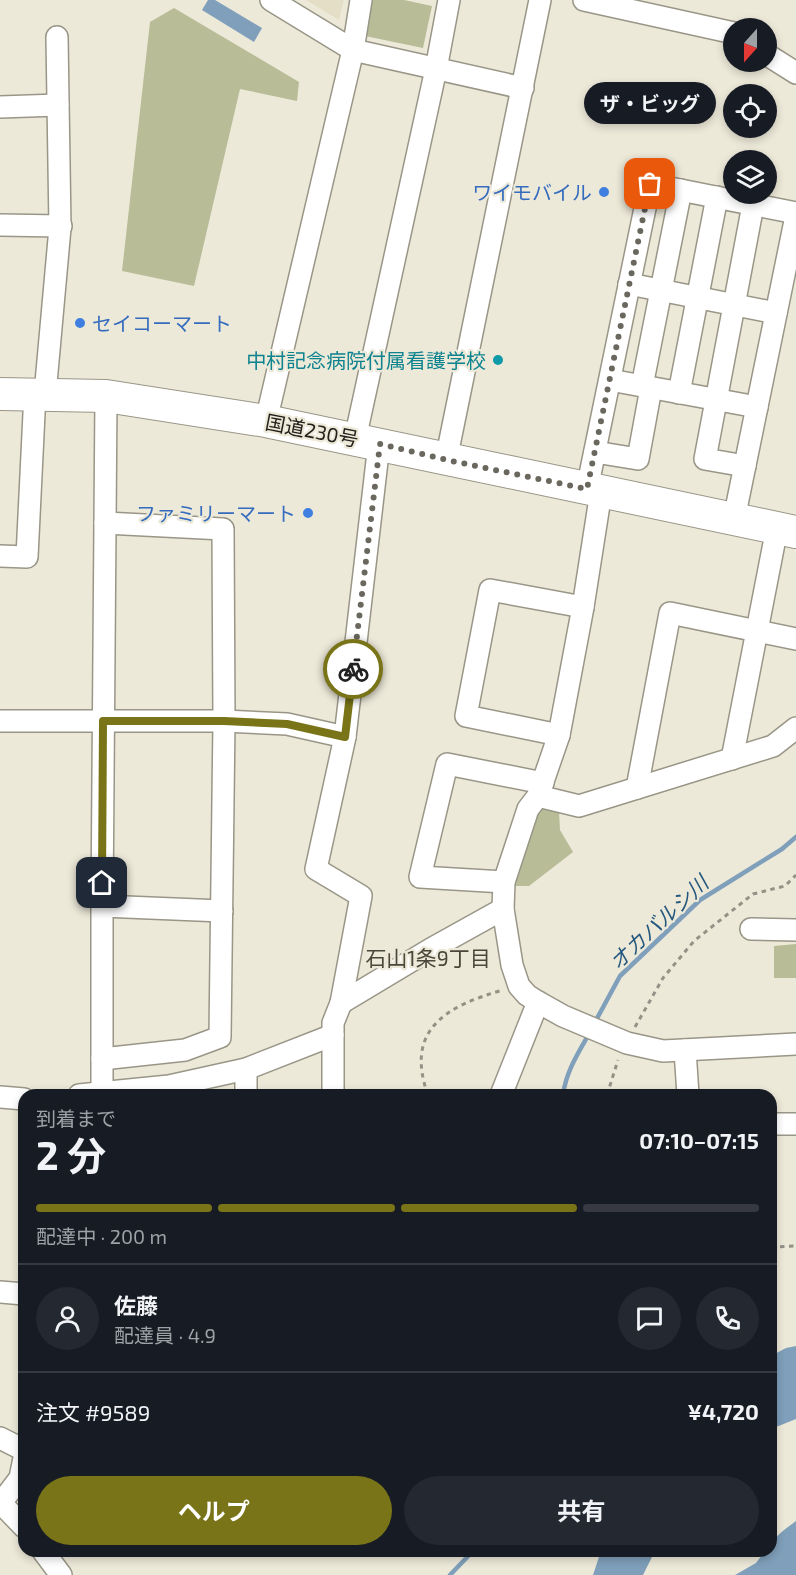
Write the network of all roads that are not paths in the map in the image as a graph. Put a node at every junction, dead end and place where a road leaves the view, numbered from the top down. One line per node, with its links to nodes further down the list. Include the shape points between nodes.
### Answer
1 (271, 0): 8 (street)
2 (362, 0): 8 (street)
3 (449, 0): 10 (street)
4 (540, 0): 12 (street)
5 (584, 0): 6 (street)
6 (723, 31)
7 (57, 37): 13 (street)
8 (352, 50): 10 (street); 34 (street)
9 (777, 61): 11 (street)
10 (436, 69): 12 (street); 35 (street)
11 (796, 73)
12 (523, 88): 37 (street)
13 (58, 105): 14 (street); 20 (street)
14 (0, 107)
15 (681, 190): 16 (street); 21 (street, via 650,184); 22 (street)
16 (717, 197): 17 (street); 23 (street)
17 (753, 205): 18 (street); 24 (street)
18 (796, 215): 25 (street)
19 (0, 225): 20 (street)
20 (60, 226): 30 (street)
21 (629, 284): 22 (street); 26 (street)
22 (661, 290): 23 (street); 27 (street)
23 (697, 297): 24 (street); 28 (street)
24 (734, 305): 25 (street); 32 (street)
25 (776, 314): 33 (street)
26 (610, 380): 27 (street); 36 (street)
27 (646, 387): 28 (street); 36 (street, via 638,459)
28 (679, 393): 32 (street)
29 (0, 394): 30 (highway, 国道230号)
30 (40, 394): 31 (highway, 国道230号); 43 (street, via 27,557)
31 (106, 396): 34 (highway, 国道230号); 41 (street)
32 (710, 398): 33 (street); 38 (street, via 705,459); 38 (street, via 690,466)
33 (757, 407): 38 (street)
34 (266, 421): 35 (highway, 国道230号)
35 (367, 442): 37 (highway, 国道230号); 52 (street)
36 (595, 452): 39 (street)
37 (447, 460): 39 (highway, 国道230号)
38 (744, 471): 40 (street)
39 (594, 490): 40 (highway, 国道230号); 44 (street)
40 (734, 519): 42 (highway, 国道230号)
41 (105, 523): 48 (street); 49 (street, via 222,529)
42 (786, 530): 45 (street)
43 (0, 556)
44 (583, 607): 51 (street); 51 (street, via 490,590 466,716)
45 (756, 631): 46 (street); 53 (street); 54 (street, via 670,613)
46 (796, 639)
47 (0, 721): 48 (street)
48 (103, 721): 49 (street); 57 (street)
49 (224, 721): 52 (street, via 287,724); 59 (street)
50 (796, 728): 53 (street, via 773,746)
51 (559, 735): 55 (street)
52 (345, 737): 63 (street, via 316,869 361,896)
53 (732, 759): 54 (street)
54 (638, 788): 55 (street, via 579,806)
55 (540, 789): 56 (street, via 528,809); 56 (street, via 447,764 420,876)
56 (504, 882): 58 (street)
57 (102, 906): 59 (street); 67 (street)
58 (503, 909): 62 (street, via 519,986); 63 (street)
59 (222, 911): 67 (street, via 220,1037 185,1050)
60 (751, 929): 61 (street)
61 (796, 930)
62 (538, 1002): 66 (street, via 627,1043 663,1051); 73 (street)
63 (341, 1004): 64 (street)
64 (333, 1035): 68 (street); 72 (street)
65 (796, 1044): 66 (street)
66 (685, 1050): 74 (street)
67 (102, 1059): 69 (street)
68 (246, 1069): 70 (street); 71 (street)
69 (102, 1089)
70 (144, 1089)
71 (246, 1089)
72 (333, 1089)
73 (503, 1089)
74 (688, 1089)
75 (0, 1098): 76 (street)
76 (18, 1099)
77 (777, 1124): 78 (street)
78 (796, 1124)
79 (0, 1292): 80 (street)
80 (18, 1294)
81 (0, 1438): 82 (street)
82 (18, 1447)
83 (18, 1478): 84 (street)
84 (1, 1502): 85 (street)
85 (18, 1520)

